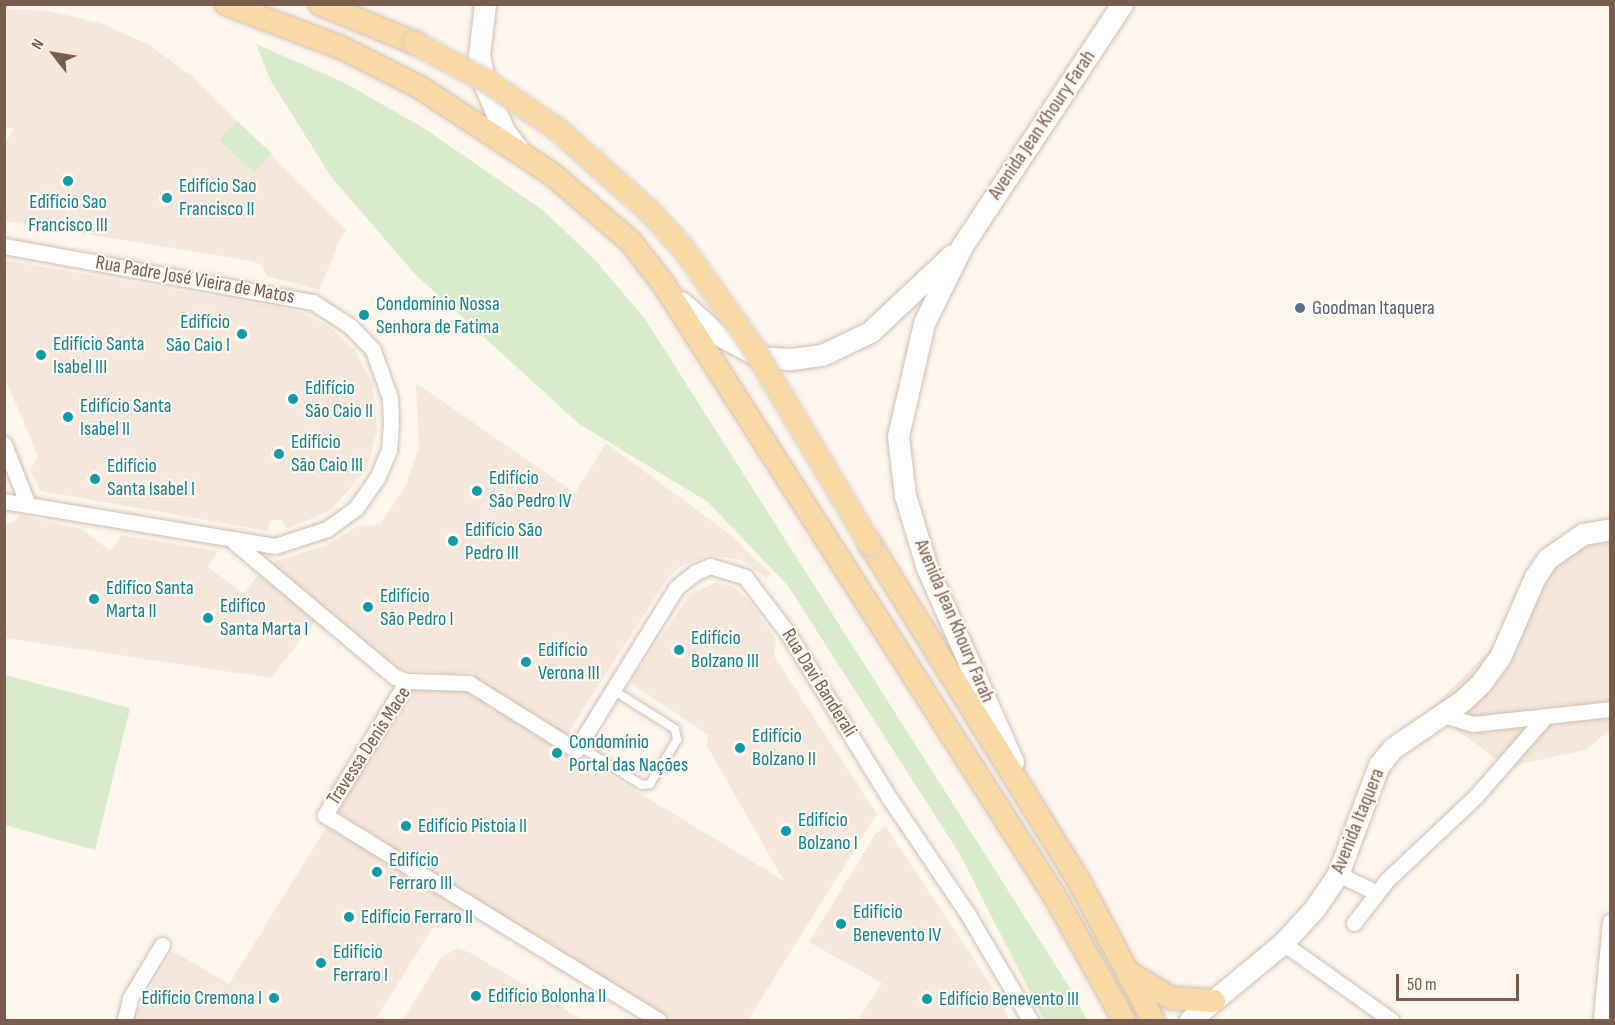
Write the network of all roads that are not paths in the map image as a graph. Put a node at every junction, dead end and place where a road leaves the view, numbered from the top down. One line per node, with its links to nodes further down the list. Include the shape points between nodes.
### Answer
1 (226, 4): 5 (main road, via 350,52 422,88)
2 (320, 4): 20 (main road, bridge, via 415,43 488,82 557,129 649,211 682,248 753,347 870,544)
3 (485, 4): 5 (street, via 479,55 490,98 504,131)
4 (1122, 4): 7 (street, Avenida Jean Khoury Farah)
5 (520, 153): 8 (main road, via 575,192 630,241)
6 (4, 246): 13 (street, Rua Padre José Vieira de Matos, via 297,297 313,302 350,326 373,350 390,398 389,450 377,478 356,508 305,539 274,546)
7 (962, 246): 8 (street, Avenida Jean Khoury Farah, via 870,332 822,355 792,359 760,357 739,347 694,316); 20 (street, Avenida Jean Khoury Farah, via 924,323 898,436 905,495 927,568)
8 (664, 285): 32 (main road, via 1054,895)
9 (4, 444): 11 (street)
10 (4, 501): 11 (street, Rua Padre José Vieira de Matos)
11 (28, 505): 13 (street, Rua Padre José Vieira de Matos)
12 (1611, 529): 17 (street, Avenida Itaquera, via 1583,534 1547,559 1535,577 1500,657 1462,701)
13 (234, 542): 14 (street, via 364,654)
14 (407, 681): 19 (street, Travessa Denis Mace, via 469,683); 30 (street, Travessa Denis Mace, via 325,815)
15 (613, 690): 19 (street, Rua Davi Banderali); 19 (lane, via 675,729 677,740 650,783 642,785); 31 (street, Rua Davi Banderali, via 676,588 696,572 710,567 745,577 789,634 890,799 968,913)
16 (1611, 709): 18 (street)
17 (1440, 714): 18 (street, via 1473,724); 21 (street, Avenida Itaquera, via 1393,748 1379,765)
18 (1545, 717): 22 (street, via 1504,767)
19 (578, 748)
20 (1023, 788): 27 (main road)
21 (1338, 874): 22 (street); 25 (street, Avenida Itaquera)
22 (1377, 893): 24 (street)
23 (1611, 921): 36 (street)
24 (1354, 923)
25 (1283, 944): 28 (street, Avenida Itaquera); 35 (street)
26 (162, 945): 29 (street, via 130,998)
27 (1127, 971): 28 (main road, via 1171,998); 33 (main road)
28 (1216, 1005): 34 (street, Avenida Itaquera)
29 (125, 1020)
30 (658, 1020)
31 (1030, 1020)
32 (1124, 1020)
33 (1153, 1020)
34 (1190, 1020)
35 (1391, 1020)
36 (1601, 1020)

